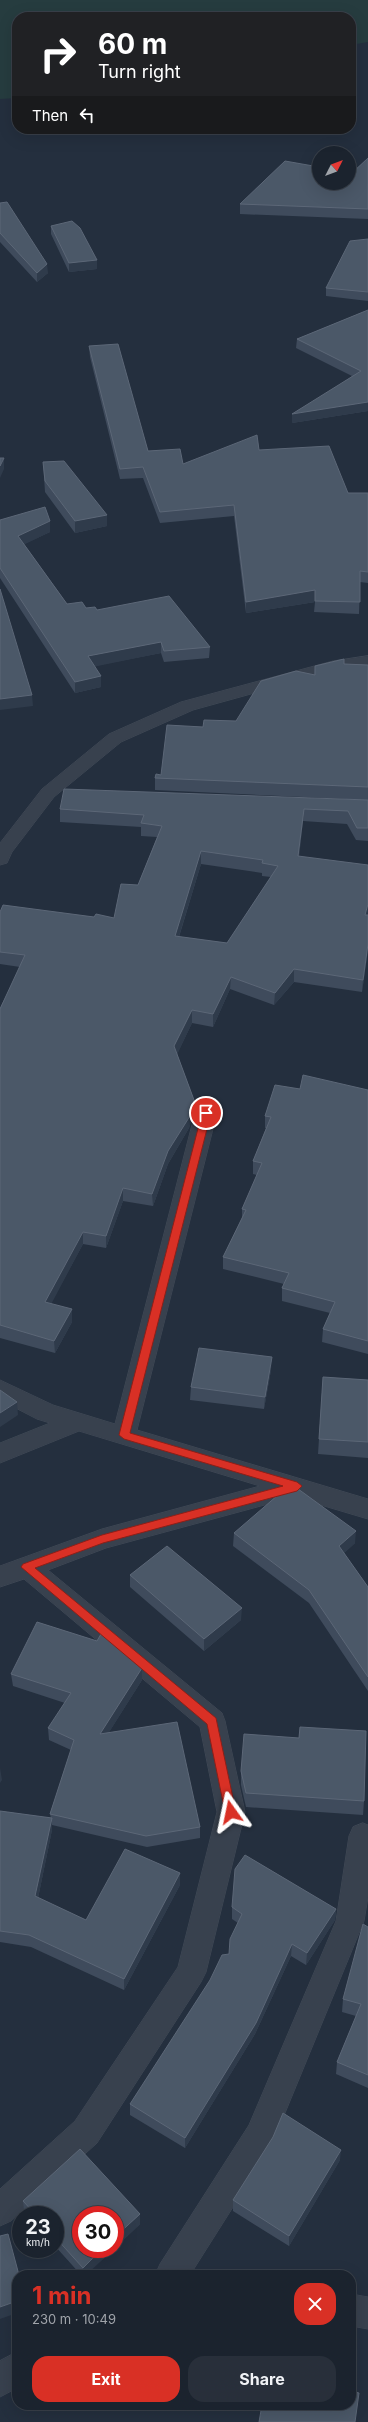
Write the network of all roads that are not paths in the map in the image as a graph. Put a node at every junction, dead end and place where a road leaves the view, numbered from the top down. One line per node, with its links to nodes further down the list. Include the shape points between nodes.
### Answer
1 (368, 661): 2 (street, via 333,666 187,706 115,738)
2 (48, 793): 3 (street); 4 (street)
3 (71, 794)
4 (0, 858)
5 (206, 1113): 8 (street)
6 (0, 1389): 7 (street, via 45,1412)
7 (80, 1422): 8 (street); 9 (street)
8 (124, 1435): 10 (street)
9 (0, 1452)
10 (297, 1486): 11 (street); 12 (street, via 102,1539)
11 (368, 1509)
12 (27, 1567): 13 (street); 15 (street, via 212,1721 231,1812 191,1972 86,2132)
13 (0, 1577)
14 (363, 1836): 16 (street, via 350,1921 260,2136)
15 (0, 2210)
16 (175, 2270)
17 (356, 2311): 18 (street)
18 (368, 2313)
19 (12, 2372): 20 (street)
20 (0, 2380)

